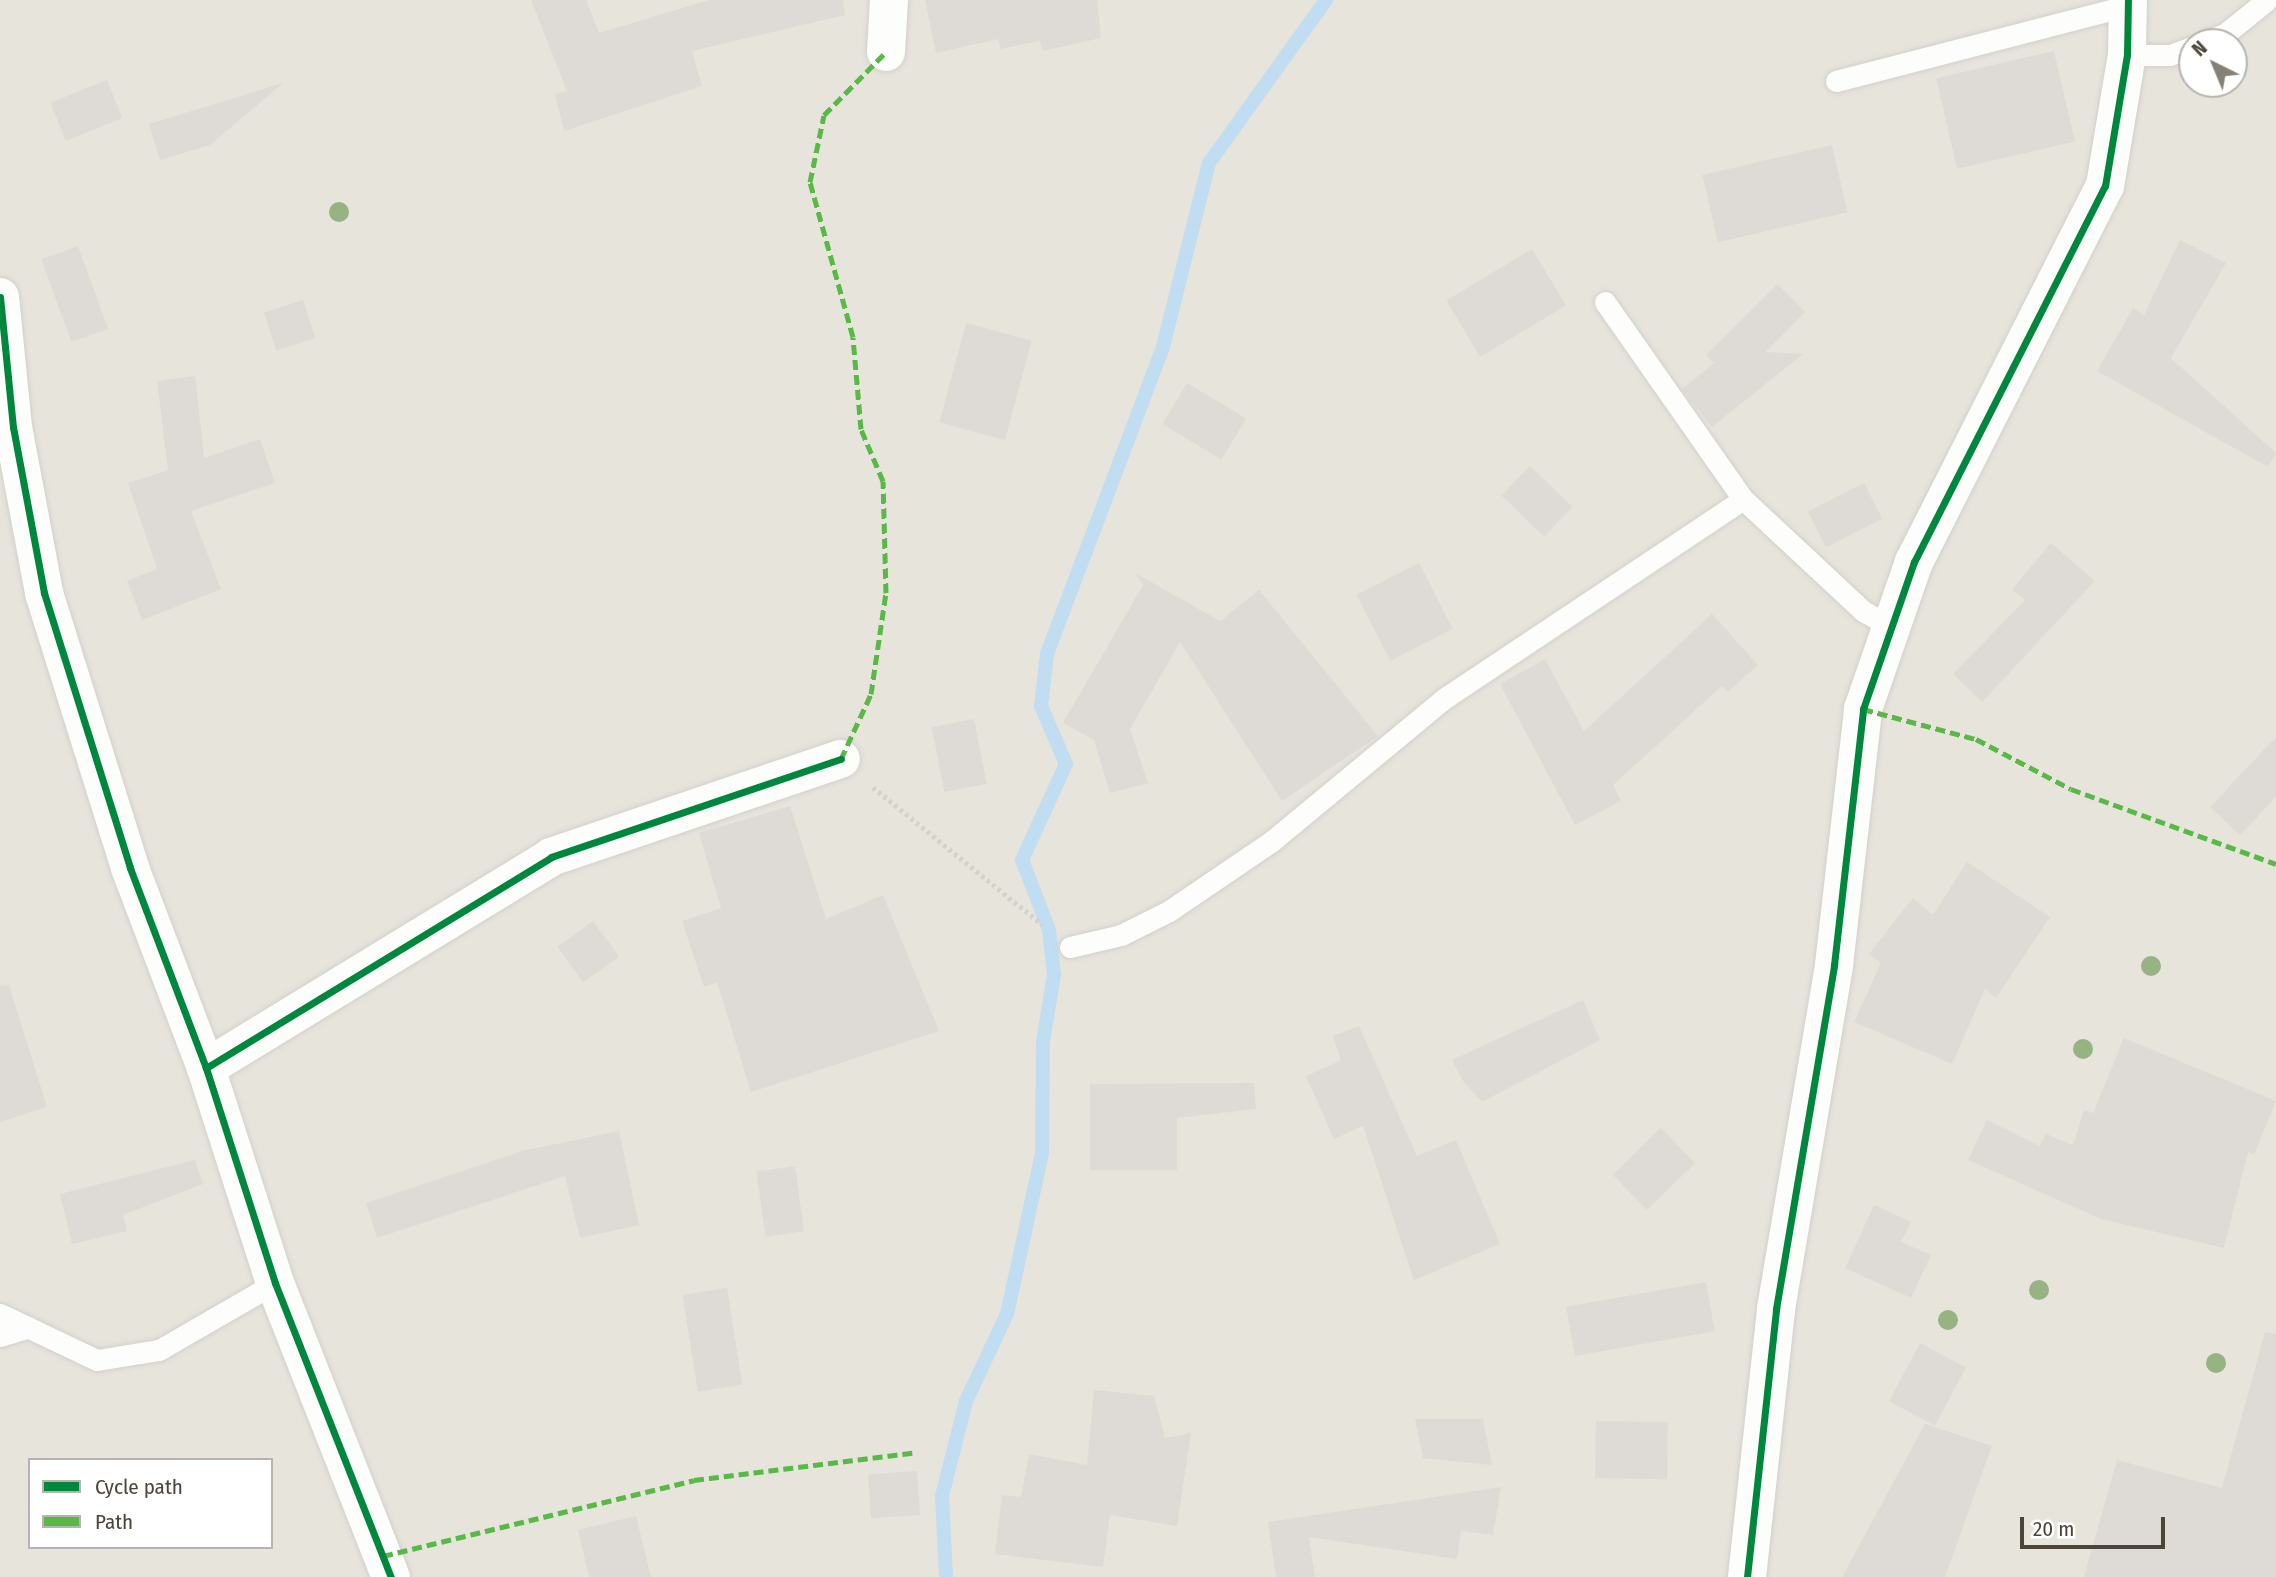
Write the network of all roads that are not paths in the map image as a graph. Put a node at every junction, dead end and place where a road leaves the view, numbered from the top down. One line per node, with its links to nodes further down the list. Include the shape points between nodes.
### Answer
1 (889, 0): 5 (street)
2 (2267, 0): 4 (lane)
3 (2129, 2): 7 (street); 8 (lane)
4 (2232, 28)
5 (886, 52)
6 (2178, 52): 7 (lane)
7 (2127, 55): 13 (street, via 2105,186 1968,448 1914,562)
8 (1836, 81)
9 (0, 297): 11 (street)
10 (1605, 302): 12 (lane)
11 (6, 429): 16 (street, via 44,593 131,868)
12 (1743, 499): 13 (lane, via 1863,611); 15 (lane, via 1445,698 1272,841 1169,911 1121,935)
13 (1895, 629): 22 (street, via 1863,709 1834,965 1776,1309)
14 (841, 759): 16 (street, via 551,857)
15 (1070, 947)
16 (206, 1068): 17 (street)
17 (275, 1283): 19 (lane, via 159,1350 97,1360); 21 (street)
18 (0, 1314): 19 (lane)
19 (29, 1327): 20 (lane)
20 (0, 1336)
21 (391, 1577)
22 (1747, 1577)

